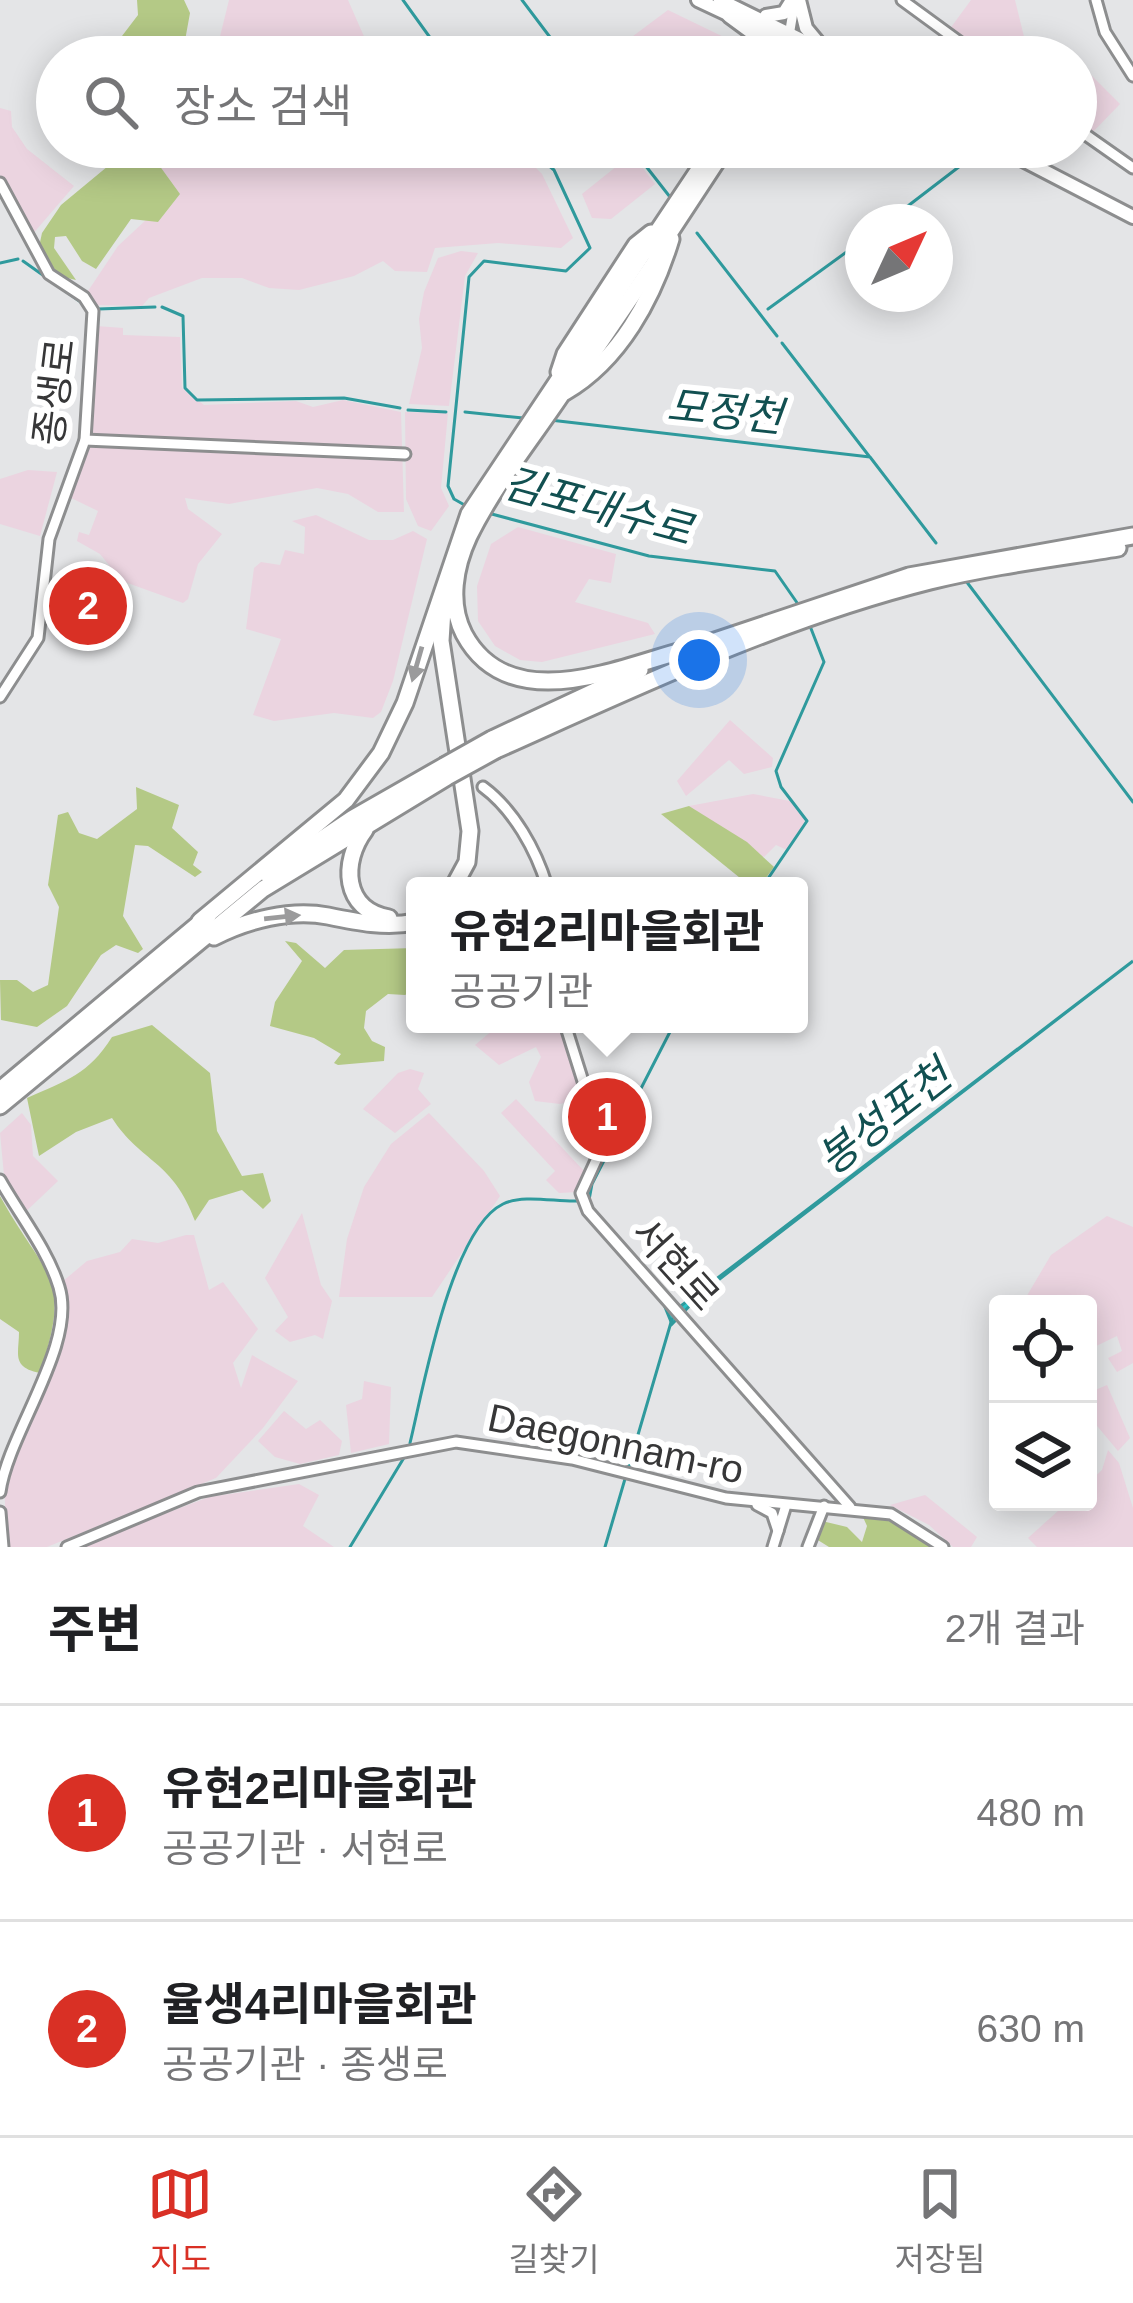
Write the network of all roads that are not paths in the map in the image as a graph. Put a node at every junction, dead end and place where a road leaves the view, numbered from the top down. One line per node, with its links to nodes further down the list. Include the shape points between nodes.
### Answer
1 (698, 0): 6 (main road)
2 (719, 0): 7 (main road)
3 (796, 0): 7 (main road, via 778,17); 10 (street); 11 (main road)
4 (902, 0): 12 (street)
5 (1096, 0): 13 (street)
6 (730, 15): 8 (highway)
7 (755, 16): 9 (main road)
8 (759, 36)
9 (770, 36)
10 (784, 36)
11 (814, 36)
12 (951, 36)
13 (1133, 76)
14 (1097, 143): 19 (street)
15 (702, 168): 22 (highway)
16 (711, 168): 22 (highway)
17 (1040, 168): 21 (main road)
18 (1051, 168): 21 (main road)
19 (1133, 169)
20 (0, 183): 23 (street, 종생로, via 49,274 92,307)
21 (1133, 214)
22 (671, 223): 28 (highway, via 493,486)
23 (85, 440): 24 (street); 31 (street, 종생로, via 49,538 34,650)
24 (406, 454)
25 (1133, 536): 27 (highway)
26 (1133, 545): 27 (highway)
27 (974, 567): 29 (highway)
28 (450, 577): 30 (highway, via 465,635 486,661 517,679 567,680); 36 (highway, via 441,641 470,831); 37 (highway, via 447,633 475,842); 41 (highway, one-way to 41, via 405,703 363,780)
29 (794, 618): 30 (highway); 32 (highway)
30 (681, 651): 32 (highway)
31 (0, 697)
32 (494, 744): 33 (highway, bridge)
33 (445, 772): 35 (highway); 41 (highway, via 352,818)
34 (483, 787): 38 (street, via 507,809)
35 (399, 806): 39 (highway, via 360,837 349,879 367,912); 42 (highway, via 263,889)
36 (458, 877)
37 (466, 877)
38 (544, 877)
39 (406, 919)
40 (406, 919): 42 (highway, one-way to 40, via 275,916)
41 (200, 921): 44 (highway)
42 (175, 960): 45 (highway)
43 (569, 1033): 52 (street, 서현로, via 603,1145 582,1200)
44 (0, 1090)
45 (0, 1106)
46 (0, 1180): 47 (street, via 62,1303)
47 (0, 1492)
48 (749, 1501): 49 (street, Daegonnam-ro); 54 (street, via 772,1513); 56 (street, Daegonnam-ro, via 488,1444 435,1444 198,1492)
49 (786, 1505): 50 (street, Daegonnam-ro); 54 (street)
50 (810, 1506): 51 (street, Daegonnam-ro); 54 (street)
51 (824, 1507): 52 (street, Daegonnam-ro); 58 (street)
52 (850, 1508): 59 (street, Daegonnam-ro, via 903,1518)
53 (0, 1512): 55 (street)
54 (778, 1531): 57 (street)
55 (3, 1547)
56 (67, 1547)
57 (773, 1547)
58 (808, 1547)
59 (943, 1547)

